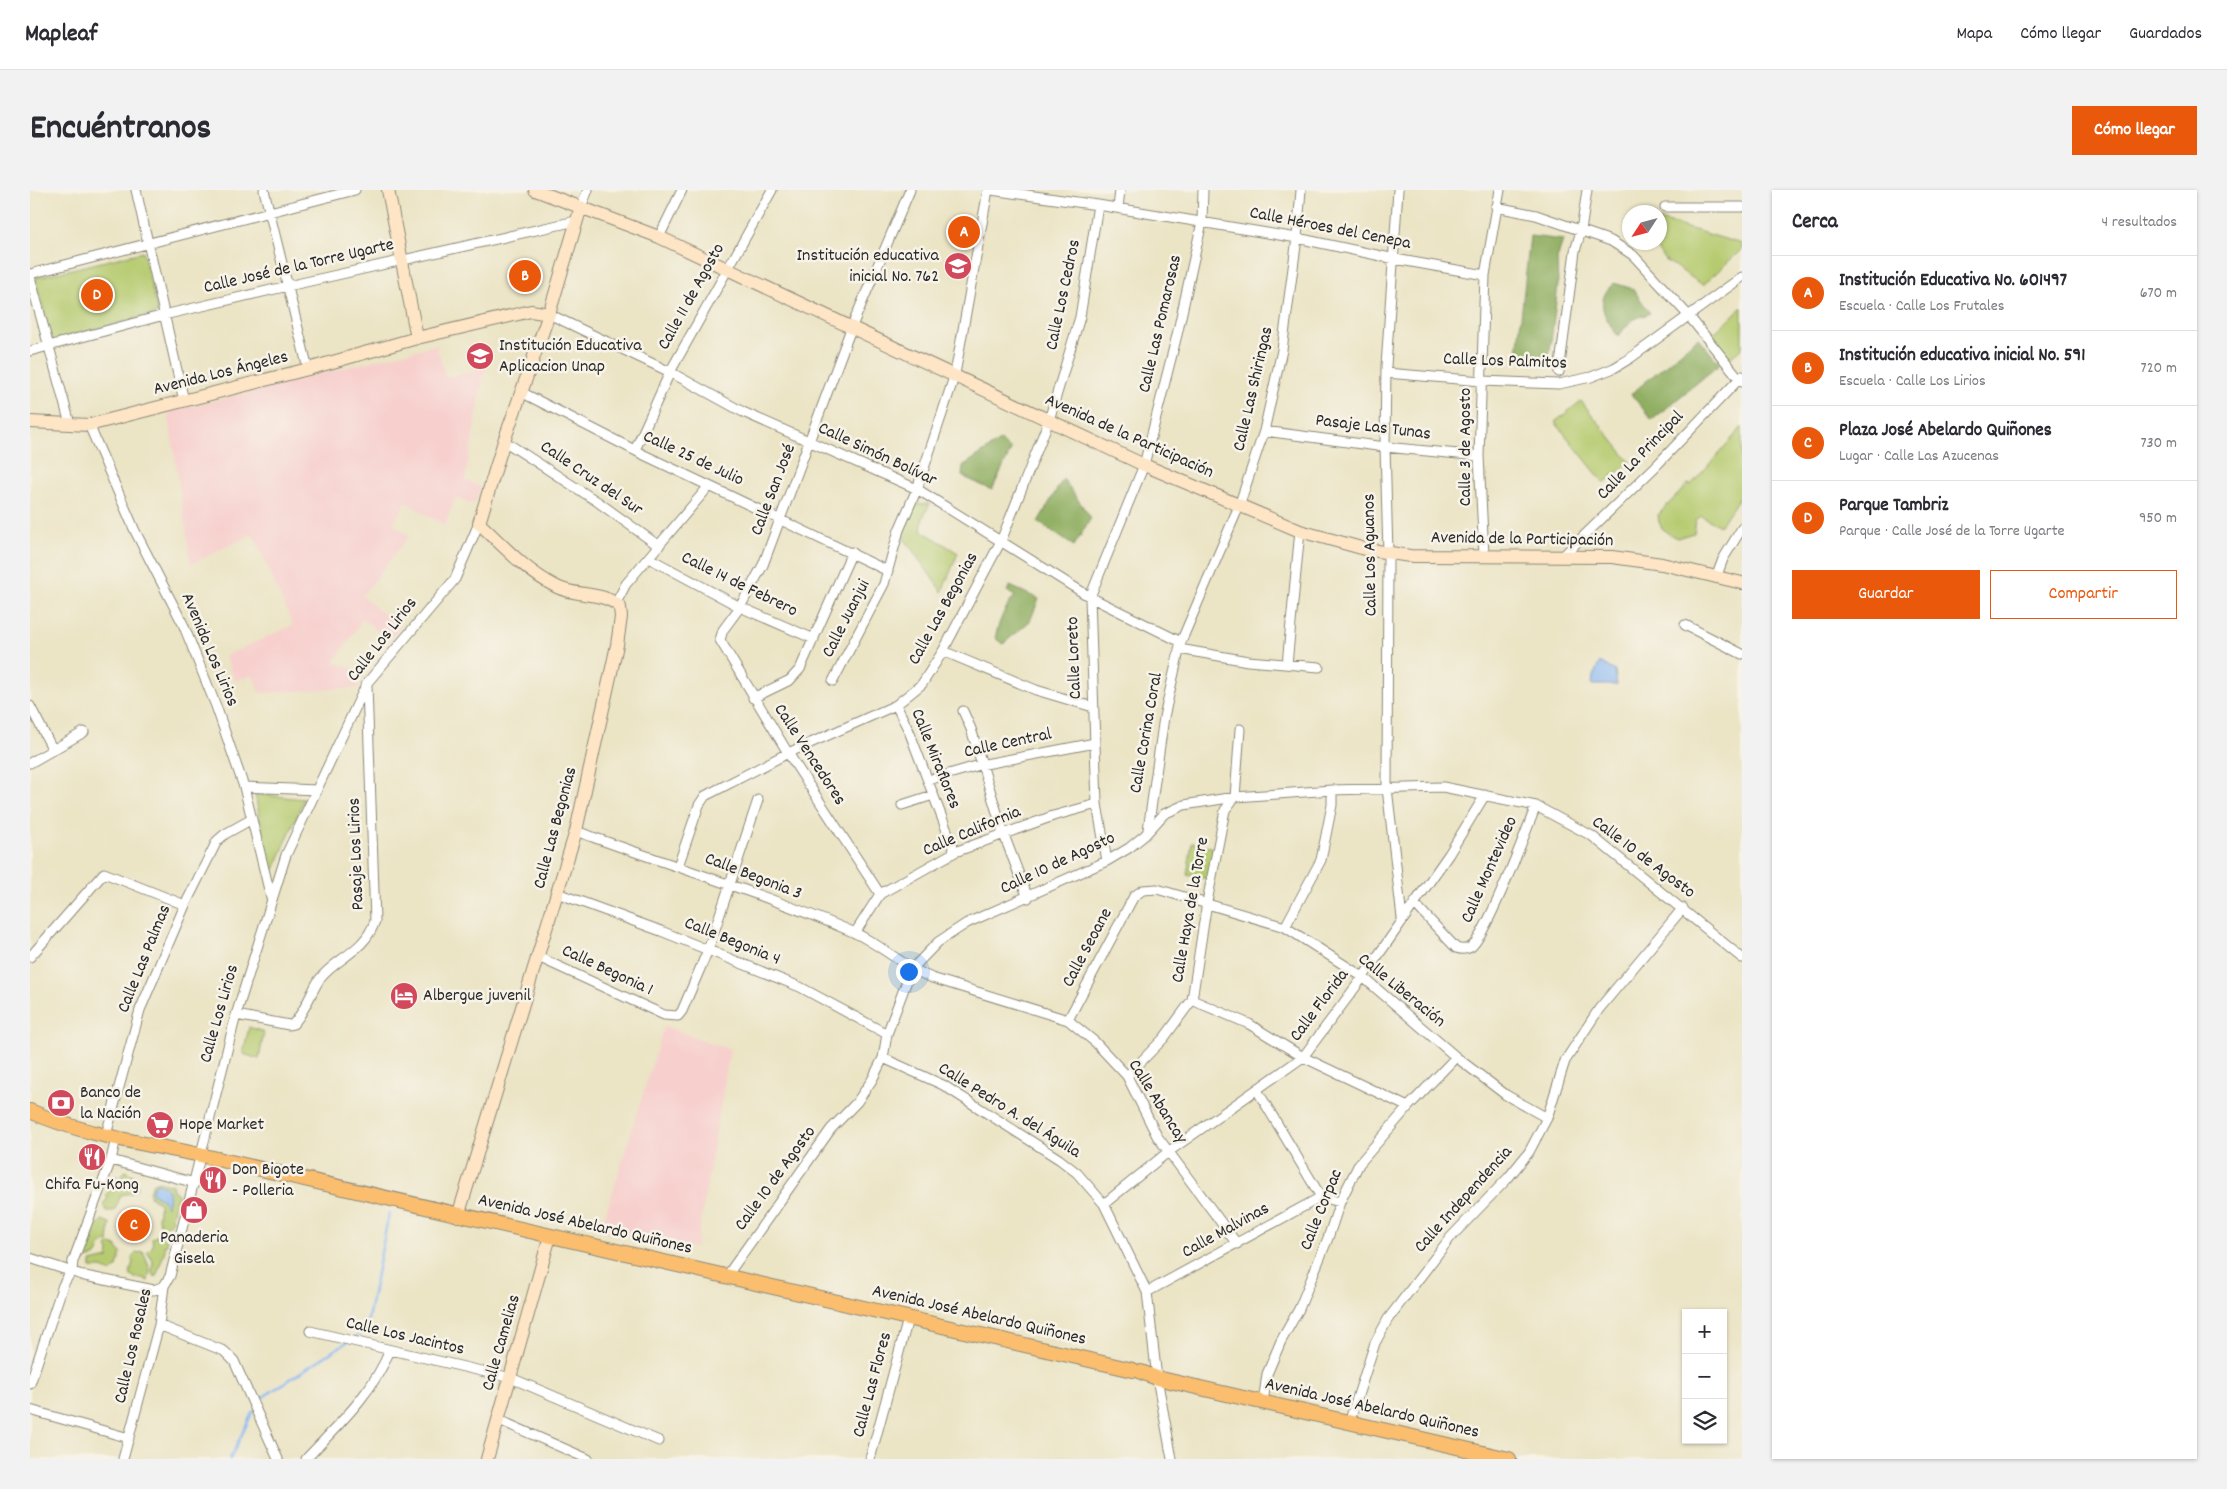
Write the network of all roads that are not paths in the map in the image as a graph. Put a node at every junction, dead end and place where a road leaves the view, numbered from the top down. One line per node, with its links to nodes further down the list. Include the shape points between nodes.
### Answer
1 (136, 190): 29 (street)
2 (264, 190): 23 (street)
3 (355, 190): 23 (street)
4 (388, 190): 31 (street)
5 (535, 190): 18 (street, Avenida de la Participación)
6 (588, 190): 18 (street)
7 (682, 190): 27 (street)
8 (772, 190): 32 (street, Calle 11 de Agosto)
9 (910, 190): 40 (street, Calle San José)
10 (994, 190): 17 (street, Calle Héroes del Cenepa); 48 (street, Calle Juanjui)
11 (1120, 190): 22 (street)
12 (1204, 190): 25 (street, Calle Las Pomarosas)
13 (1301, 190): 28 (street, Calle Las Shiringas)
14 (1398, 190): 30 (street, Calle Los Aguanos)
15 (1500, 190): 19 (street, Calle 3 de Agosto)
16 (1587, 190): 26 (street)
17 (1098, 205): 22 (street, Calle Héroes del Cenepa); 53 (street, Calle Los Cedros, via 1080,317)
18 (581, 207): 24 (street, Calle Los Lirios); 27 (street, Avenida de la Participación)
19 (1496, 207): 26 (street, via 1536,215); 33 (street, Calle 3 de Agosto)
20 (1667, 207): 21 (street)
21 (1742, 207)
22 (1118, 208): 25 (street, Calle Héroes del Cenepa)
23 (269, 211): 29 (street); 36 (street)
24 (576, 221): 31 (street, Calle José de la Torre Ugarte); 37 (street, Calle Los Lirios)
25 (1202, 222): 28 (street, Calle Héroes del Cenepa); 63 (street, Calle Las Pomarosas)
26 (1581, 231): 39 (street, via 1612,241 1633,255); 47 (street, via 1575,251)
27 (659, 236): 32 (street, Avenida de la Participación)
28 (1297, 238): 30 (street, Calle Héroes del Cenepa); 57 (street, Calle Las Shiringas, via 1282,350)
29 (148, 243): 34 (street); 38 (street)
30 (1395, 259): 33 (street, Calle Héroes del Cenepa); 46 (street, Calle Los Aguanos)
31 (402, 260): 36 (street, Calle José de la Torre Ugarte); 41 (street)
32 (727, 267): 40 (street, Avenida de la Participación); 45 (street, Calle 11 de Agosto)
33 (1486, 275): 50 (street, Calle 3 de Agosto)
34 (30, 276): 42 (street)
35 (1742, 277): 39 (street, Calle Los Palmitos)
36 (288, 286): 38 (street, Calle José de la Torre Ugarte); 44 (street)
37 (549, 314): 41 (street, Avenida Los Ángeles, via 531,311); 45 (street, Calle Simón Bolívar); 51 (street, Calle Los Lirios)
38 (164, 315): 42 (street, Calle José de la Torre Ugarte); 52 (street)
39 (1688, 315): 49 (street); 50 (street, Calle Los Palmitos, via 1614,368 1591,377 1559,384)
40 (852, 326): 48 (street, Avenida de la Participación); 59 (street, Calle San José)
41 (417, 338): 44 (street, Avenida Los Ángeles)
42 (49, 346): 43 (street, Calle José de la Torre Ugarte); 55 (street)
43 (30, 351)
44 (308, 370): 52 (street, Avenida Los Ángeles)
45 (670, 372): 59 (street, Calle Simón Bolívar, via 744,412); 61 (street, Calle 11 de Agosto)
46 (1386, 372): 50 (street, Calle Los Palmitos); 60 (street, Calle Los Aguanos)
47 (1559, 372)
48 (955, 374): 53 (street, Avenida de la Participación); 65 (street, Calle Juanjui)
49 (1741, 379): 76 (street, Calle La Principal)
50 (1482, 381): 62 (street, Calle 3 de Agosto)
51 (522, 392): 58 (street, Calle Los Lirios); 61 (street, Calle 25 de Julio)
52 (184, 401): 56 (street, Avenida Los Ángeles)
53 (1050, 420): 63 (street, Avenida de la Participación); 71 (street, Calle Las Begonias)
54 (30, 422): 55 (street, Avenida Los Ángeles)
55 (70, 424): 56 (street, Avenida Los Ángeles)
56 (89, 425): 107 (street, Avenida Los Lirios, via 135,531 183,624)
57 (1264, 431): 60 (street, Pasaje Las Tunas); 66 (street, Calle Las Shiringas)
58 (504, 441): 68 (street, Calle Los Lirios); 72 (street, Calle Cruz del Sur)
59 (810, 441): 65 (street, Calle Simón Bolívar); 67 (street, Calle San José)
60 (1385, 447): 62 (street, Pasaje Las Tunas); 74 (street, Calle Los Aguanos)
61 (635, 450): 64 (street, Calle 25 de Julio)
62 (1479, 456): 75 (street, Calle 3 de Agosto)
63 (1144, 465): 66 (street, Avenida de la Participación); 81 (street, Calle Loreto)
64 (709, 486): 67 (street, Calle 25 de Julio); 72 (street)
65 (916, 489): 71 (street, Calle Simón Bolívar); 78 (street, Calle Juanjui, via 899,530)
66 (1239, 506): 70 (street, Avenida de la Participación); 87 (street, Calle Las Shiringas)
67 (781, 518): 73 (street, Calle 25 de Julio); 83 (street, Calle San José, via 763,565)
68 (479, 524): 82 (street, via 542,579 560,589); 93 (street, Calle Los Lirios, via 455,579)
69 (1742, 528): 79 (street, via 1723,559)
70 (1300, 531): 74 (street, Avenida de la Participación); 90 (street)
71 (1002, 541): 81 (street, Calle Simón Bolívar); 88 (street, Calle Las Begonias)
72 (659, 546): 77 (street)
73 (852, 552): 78 (street, Calle 25 de Julio); 86 (street)
74 (1388, 553): 75 (street, Avenida de la Participación); 108 (street, Calle Los Aguanos)
75 (1484, 556): 76 (street, Avenida de la Participación)
76 (1562, 557): 79 (street, Avenida de la Participación, via 1612,557 1662,564)
77 (649, 558): 82 (street, via 626,584); 83 (street, Calle 14 de Febrero)
78 (888, 571): 92 (street, Calle Juanjui)
79 (1716, 578): 80 (street, Avenida de la Participación)
80 (1742, 583)
81 (1090, 597): 87 (street, Calle Simón Bolívar); 97 (street, Calle Loreto)
82 (616, 603): 119 (street, Calle Las Begonias, via 622,612 618,644)
83 (740, 607): 85 (street, Calle San José); 86 (street, Calle 14 de Febrero)
84 (1685, 625): 89 (street)
85 (723, 630): 94 (street, Calle Vencedores, via 721,645)
86 (814, 639): 94 (street, via 800,669 790,680)
87 (1180, 646): 90 (street, Calle Simón Bolívar, via 1248,660); 120 (street, Calle Corina Coral, via 1164,717)
88 (943, 651): 95 (street, Calle Las Begonias, via 922,684); 97 (street, via 1036,690)
89 (1742, 654)
90 (1287, 664): 91 (street, Calle Simón Bolívar)
91 (1319, 667)
92 (833, 681)
93 (367, 683): 109 (street, Calle Los Lirios); 145 (street, Pasaje Los Lirios, via 376,921 365,941 320,978 293,1024)
94 (753, 698): 103 (street, Calle Vencedores)
95 (896, 705): 103 (street, Calle Las Begonias); 106 (street, Calle Miraflores)
96 (30, 706): 102 (street)
97 (1093, 707): 101 (street, Calle Loreto)
98 (963, 711): 105 (street)
99 (1240, 729): 113 (street, Calle Haya de la Torre)
100 (84, 732): 102 (street)
101 (1095, 742): 105 (street, Calle Central); 115 (street, Calle Loreto)
102 (53, 750): 104 (street)
103 (788, 753): 124 (street, Calle Las Begonias, via 701,800); 128 (street, Calle Vencedores)
104 (30, 764)
105 (980, 765): 106 (street, Calle Central); 121 (street)
106 (928, 780): 111 (street, Calle Miraflores)
107 (244, 787): 109 (street); 118 (street, Avenida Los Lirios)
108 (1387, 788): 110 (street, Calle 10 de Agosto); 112 (street, Calle 10 de Agosto, via 1443,787); 135 (street, Calle Los Aguanos)
109 (317, 790): 129 (street, Calle Los Lirios, via 286,855)
110 (1332, 790): 113 (street, Calle 10 de Agosto); 136 (street, via 1321,860)
111 (933, 795): 116 (street); 122 (street, Calle Miraflores)
112 (1485, 795): 117 (street, Calle 10 de Agosto); 132 (street, Calle Florida)
113 (1235, 796): 120 (street, Calle 10 de Agosto, via 1184,805 1164,814); 131 (street, Calle Haya de la Torre, via 1225,810)
114 (758, 800): 125 (street)
115 (1097, 804): 121 (street, Calle California, via 1053,816); 123 (street, Calle Loreto)
116 (902, 805)
117 (1536, 806): 132 (street, Calle Montevideo, via 1487,924 1473,946 1462,950 1456,948); 134 (street, Calle 10 de Agosto, via 1592,836)
118 (252, 820): 129 (street, Avenida Los Lirios); 133 (street, Calle Las Palmas, via 217,841)
119 (576, 831): 124 (street, Calle Begonia 3); 127 (street, Calle Las Begonias)
120 (1148, 831): 123 (street, Calle 10 de Agosto)
121 (1004, 835): 122 (street, Calle California); 130 (street)
122 (955, 852): 128 (street, Calle California)
123 (1107, 861): 130 (street, Calle 10 de Agosto)
124 (678, 866): 125 (street, Calle Begonia 3)
125 (731, 884): 137 (street, Calle Begonia 3); 138 (street)
126 (1138, 892): 131 (street, Calle Liberación, via 1157,889); 146 (street, Calle Seoane)
127 (558, 894): 138 (street, Calle Begonia 4); 139 (street, Calle Las Begonias)
128 (880, 894): 137 (street, Calle California)
129 (271, 898): 145 (street, Calle Los Lirios)
130 (1028, 898): 142 (street, Calle 10 de Agosto, via 967,923 938,942)
131 (1207, 902): 136 (street, Calle Liberación); 144 (street, Calle Haya de la Torre)
132 (1414, 903): 135 (street, Calle Florida)
133 (185, 905): 140 (street, via 104,873); 156 (street, Calle Las Palmas, via 140,1010)
134 (1683, 908): 141 (street, Calle 10 de Agosto); 155 (street, Calle Independencia, via 1599,1008 1565,1061)
135 (1402, 918): 143 (street, Calle Florida)
136 (1285, 927): 143 (street, Calle Liberación)
137 (855, 933): 142 (street, Calle Begonia 3)
138 (708, 950): 139 (street, Calle Begonia 1, via 682,1011 674,1017); 147 (street, Calle Begonia 4, via 800,987)
139 (536, 956): 164 (street, Calle Las Begonias)
140 (30, 957)
141 (1742, 958)
142 (911, 970): 146 (street, Calle Abancay); 147 (street, Calle 10 de Agosto)
143 (1363, 977): 148 (street, Calle Florida); 149 (street, Calle Liberación)
144 (1192, 1000): 148 (street, via 1249,1024); 151 (street, Calle Haya de la Torre, via 1164,1038)
145 (236, 1015): 158 (street, Calle Los Lirios)
146 (1068, 1020): 151 (street, Calle Abancay, via 1095,1042)
147 (887, 1034): 150 (street, Calle 10 de Agosto)
148 (1303, 1056): 152 (street, Calle Florida); 153 (street)
149 (1456, 1057): 153 (street, Calle Corpac); 155 (street, Calle Liberación, via 1506,1095)
150 (883, 1058): 163 (street, Calle Pedro A. del Águila, via 943,1085 1060,1159 1078,1173); 169 (street, Calle 10 de Agosto, via 857,1102 831,1129)
151 (1127, 1076): 157 (street, Calle Abancay)
152 (1257, 1090): 157 (street, Calle Florida); 161 (street)
153 (1408, 1107): 162 (street, Calle Corpac, via 1358,1164)
154 (30, 1112): 156 (main road, Avenida José Abelardo Quiñones, via 57,1124)
155 (1547, 1118): 182 (street, Calle Independencia, via 1529,1152 1450,1238 1388,1319 1376,1342)
156 (111, 1136): 158 (main road, Avenida José Abelardo Quiñones); 159 (street, Calle Las Palmas)
157 (1168, 1152): 163 (street, Calle Florida); 166 (street, Calle Abancay)
158 (200, 1155): 160 (street, Calle Los Rosales); 164 (main road, Avenida José Abelardo Quiñones)
159 (111, 1160): 160 (street); 168 (street, Calle Las Palmas)
160 (195, 1183): 170 (street, Calle Los Rosales, via 170,1276)
161 (1321, 1197): 162 (street); 166 (street, Calle Malvinas)
162 (1340, 1202): 179 (street, Calle Corpac, via 1302,1300 1267,1374)
163 (1104, 1204): 171 (street, Calle Pedro A. del Águila)
164 (458, 1216): 165 (main road, Avenida José Abelardo Quiñones)
165 (550, 1236): 169 (main road, Avenida José Abelardo Quiñones); 176 (street, Calle Camelias)
166 (1237, 1244): 171 (street, Calle Malvinas)
167 (30, 1258): 168 (street)
168 (72, 1270): 170 (street, via 85,1276 154,1290); 178 (street, Calle Las Palmas, via 63,1285)
169 (726, 1277): 172 (main road, Avenida José Abelardo Quiñones)
170 (164, 1286): 173 (street, Calle Los Rosales)
171 (1147, 1292): 177 (street, Calle Pedro A. del Águila)
172 (908, 1319): 177 (main road, Avenida José Abelardo Quiñones); 191 (street, Calle Las Flores)
173 (158, 1325): 183 (street, Calle Los Rosales); 187 (street, via 224,1352 234,1362)
174 (310, 1331): 175 (street, Calle Los Jacintos)
175 (390, 1350): 176 (street, Calle Los Jacintos); 188 (street, via 383,1368 359,1402)
176 (511, 1378): 181 (street, Calle Camelias); 184 (street, Calle Los Jacintos)
177 (1158, 1378): 179 (main road, Avenida José Abelardo Quiñones); 192 (street, Calle Pedro A. del Águila)
178 (30, 1384)
179 (1263, 1403): 182 (main road, Avenida José Abelardo Quiñones)
180 (30, 1410): 183 (street)
181 (498, 1420): 189 (street, Calle Camelias); 190 (street)
182 (1349, 1423): 185 (main road, Avenida José Abelardo Quiñones)
183 (129, 1438): 186 (street, Calle Los Rosales)
184 (659, 1441)
185 (1467, 1454): 193 (main road, Avenida José Abelardo Quiñones)
186 (123, 1459)
187 (278, 1459)
188 (306, 1459)
189 (487, 1459)
190 (588, 1459)
191 (870, 1459)
192 (1172, 1459)
193 (1508, 1459)

